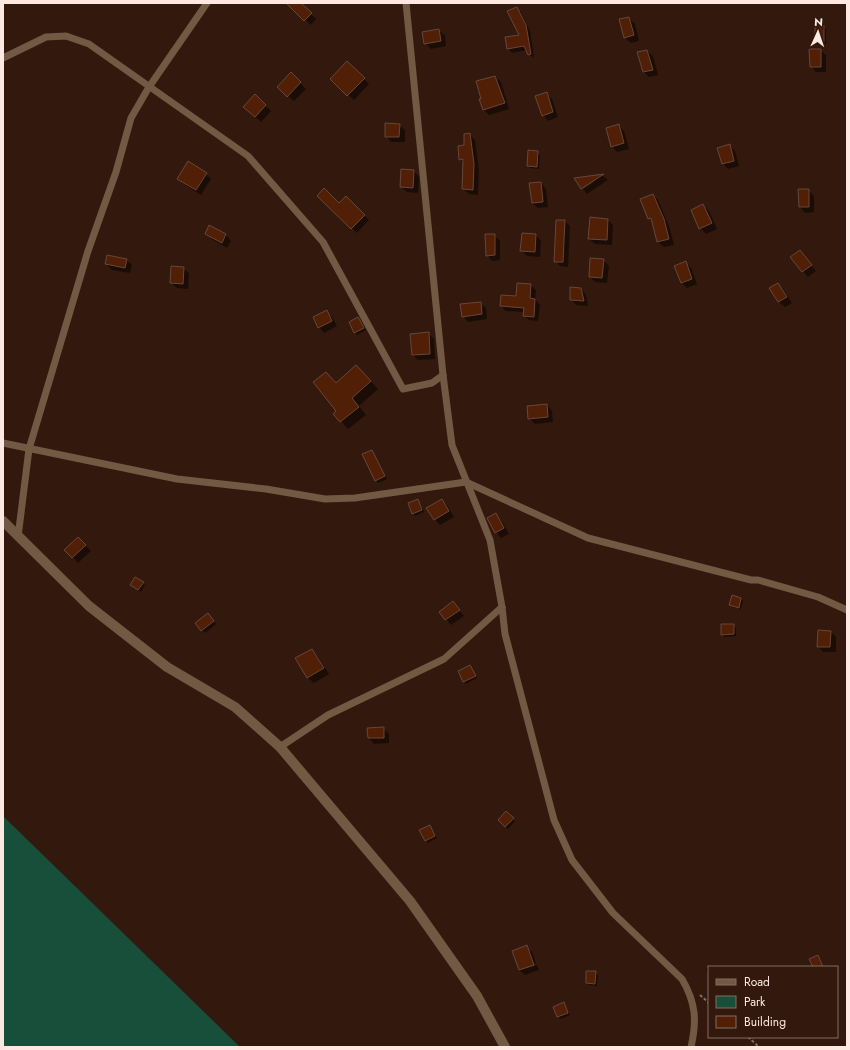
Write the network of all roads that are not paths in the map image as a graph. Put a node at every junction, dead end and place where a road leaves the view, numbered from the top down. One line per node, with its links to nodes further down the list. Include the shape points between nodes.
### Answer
1 (207, 3): 4 (lane)
2 (406, 3): 5 (lane)
3 (3, 58): 4 (lane, via 46,37 66,36 89,44)
4 (149, 87): 5 (lane, via 248,156 323,242 403,389 432,383); 7 (lane, via 131,118)
5 (443, 375): 8 (lane, via 452,445)
6 (3, 443): 7 (lane)
7 (29, 449): 8 (lane, via 176,479 266,489 325,499 355,498); 10 (lane)
8 (466, 482): 11 (lane, via 490,540); 12 (lane, via 588,538 758,580 818,597)
9 (3, 521): 10 (street)
10 (18, 537): 13 (street, via 89,606 167,667 235,707)
11 (502, 607): 13 (lane, via 444,659 328,715); 15 (lane, via 505,634 554,820 572,860 613,913 682,979 693,1004 694,1030)
12 (847, 610)
13 (280, 747): 14 (street, via 410,900 477,996)
14 (505, 1047)
15 (691, 1047)

